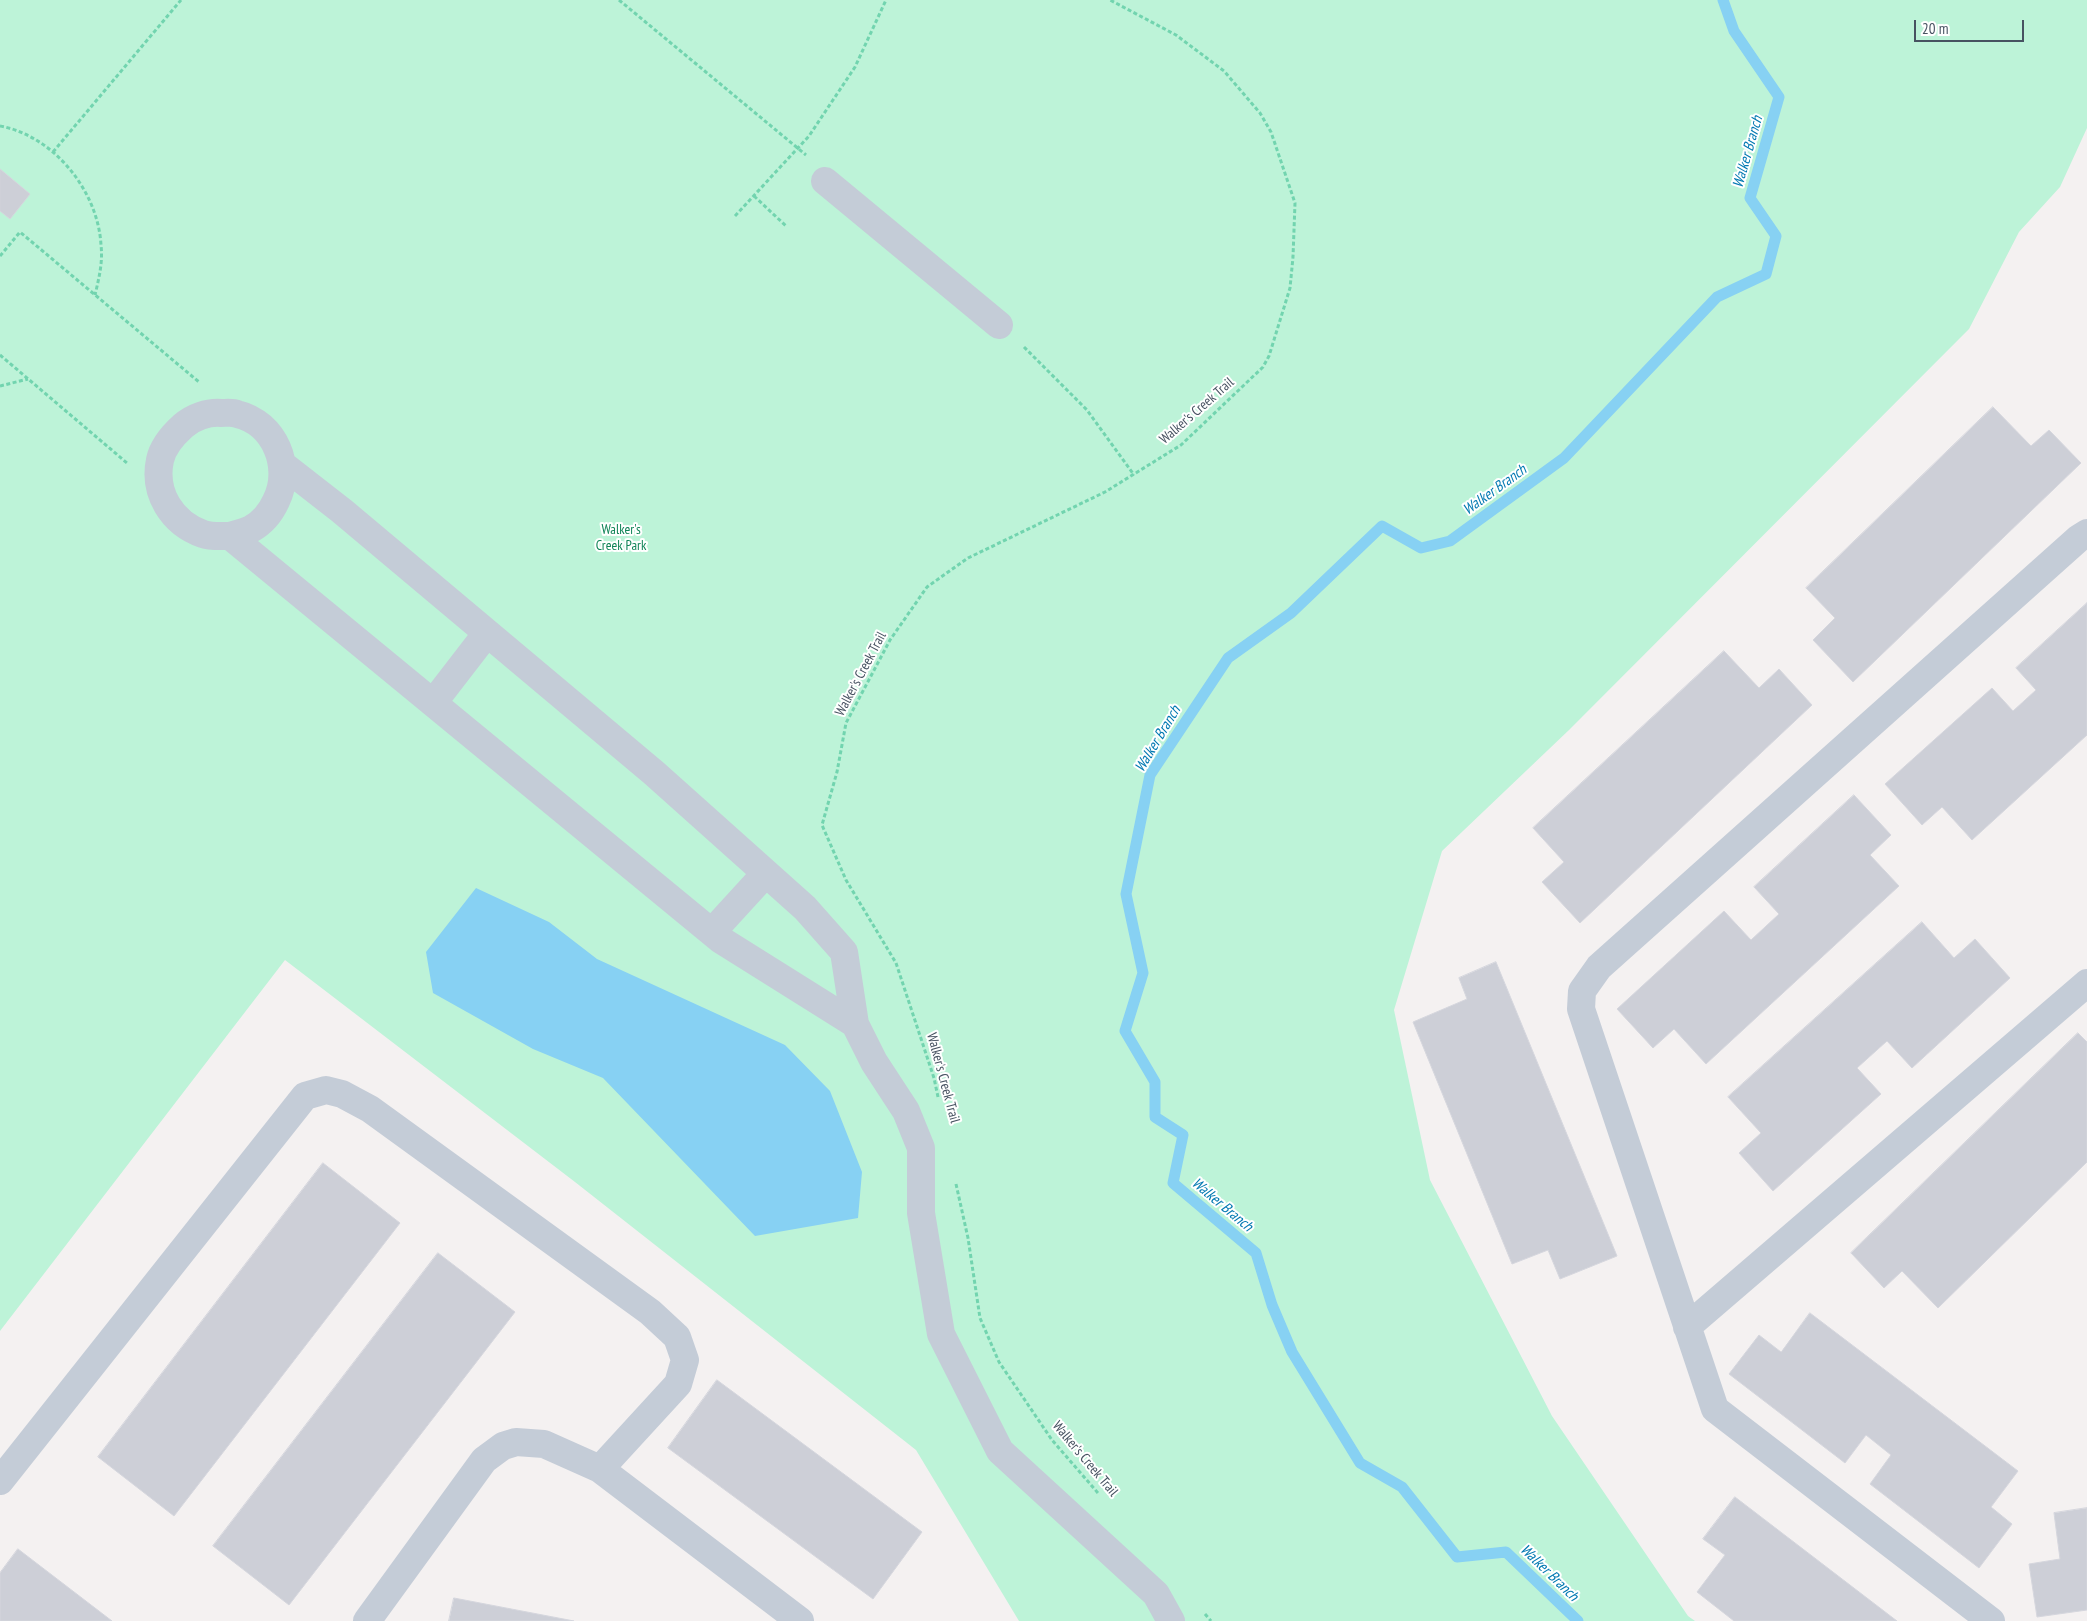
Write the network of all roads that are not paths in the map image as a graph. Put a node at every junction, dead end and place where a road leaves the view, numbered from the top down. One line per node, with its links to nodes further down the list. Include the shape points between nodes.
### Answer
1 (825, 181): 2 (lane)
2 (999, 324)
3 (283, 465): 5 (lane, via 282,490 271,512 253,528); 5 (lane, via 275,442 259,424 236,414 212,412 189,420 170,437 160,459 159,484 167,507 183,525 205,535); 6 (lane)
4 (2087, 533): 12 (lane, via 1599,967 1582,991 1581,1009)
5 (230, 536): 7 (lane)
6 (488, 633): 7 (lane); 8 (lane, via 654,773)
7 (433, 703): 9 (lane)
8 (766, 873): 9 (lane); 11 (lane, via 805,908 844,952)
9 (712, 932): 11 (lane)
10 (2087, 982): 12 (lane)
11 (855, 1024): 17 (lane, via 874,1062 906,1112 921,1148 921,1213 941,1334 1000,1451 1156,1594)
12 (1687, 1328): 18 (lane, via 1715,1409)
13 (600, 1469): 14 (lane, via 678,1384 685,1360 677,1337 642,1307 370,1109 342,1094 326,1090 305,1096); 15 (lane, via 544,1444 516,1442 503,1446 484,1460); 16 (lane)
14 (0, 1481)
15 (367, 1621)
16 (800, 1621)
17 (1171, 1621)
18 (1991, 1621)

